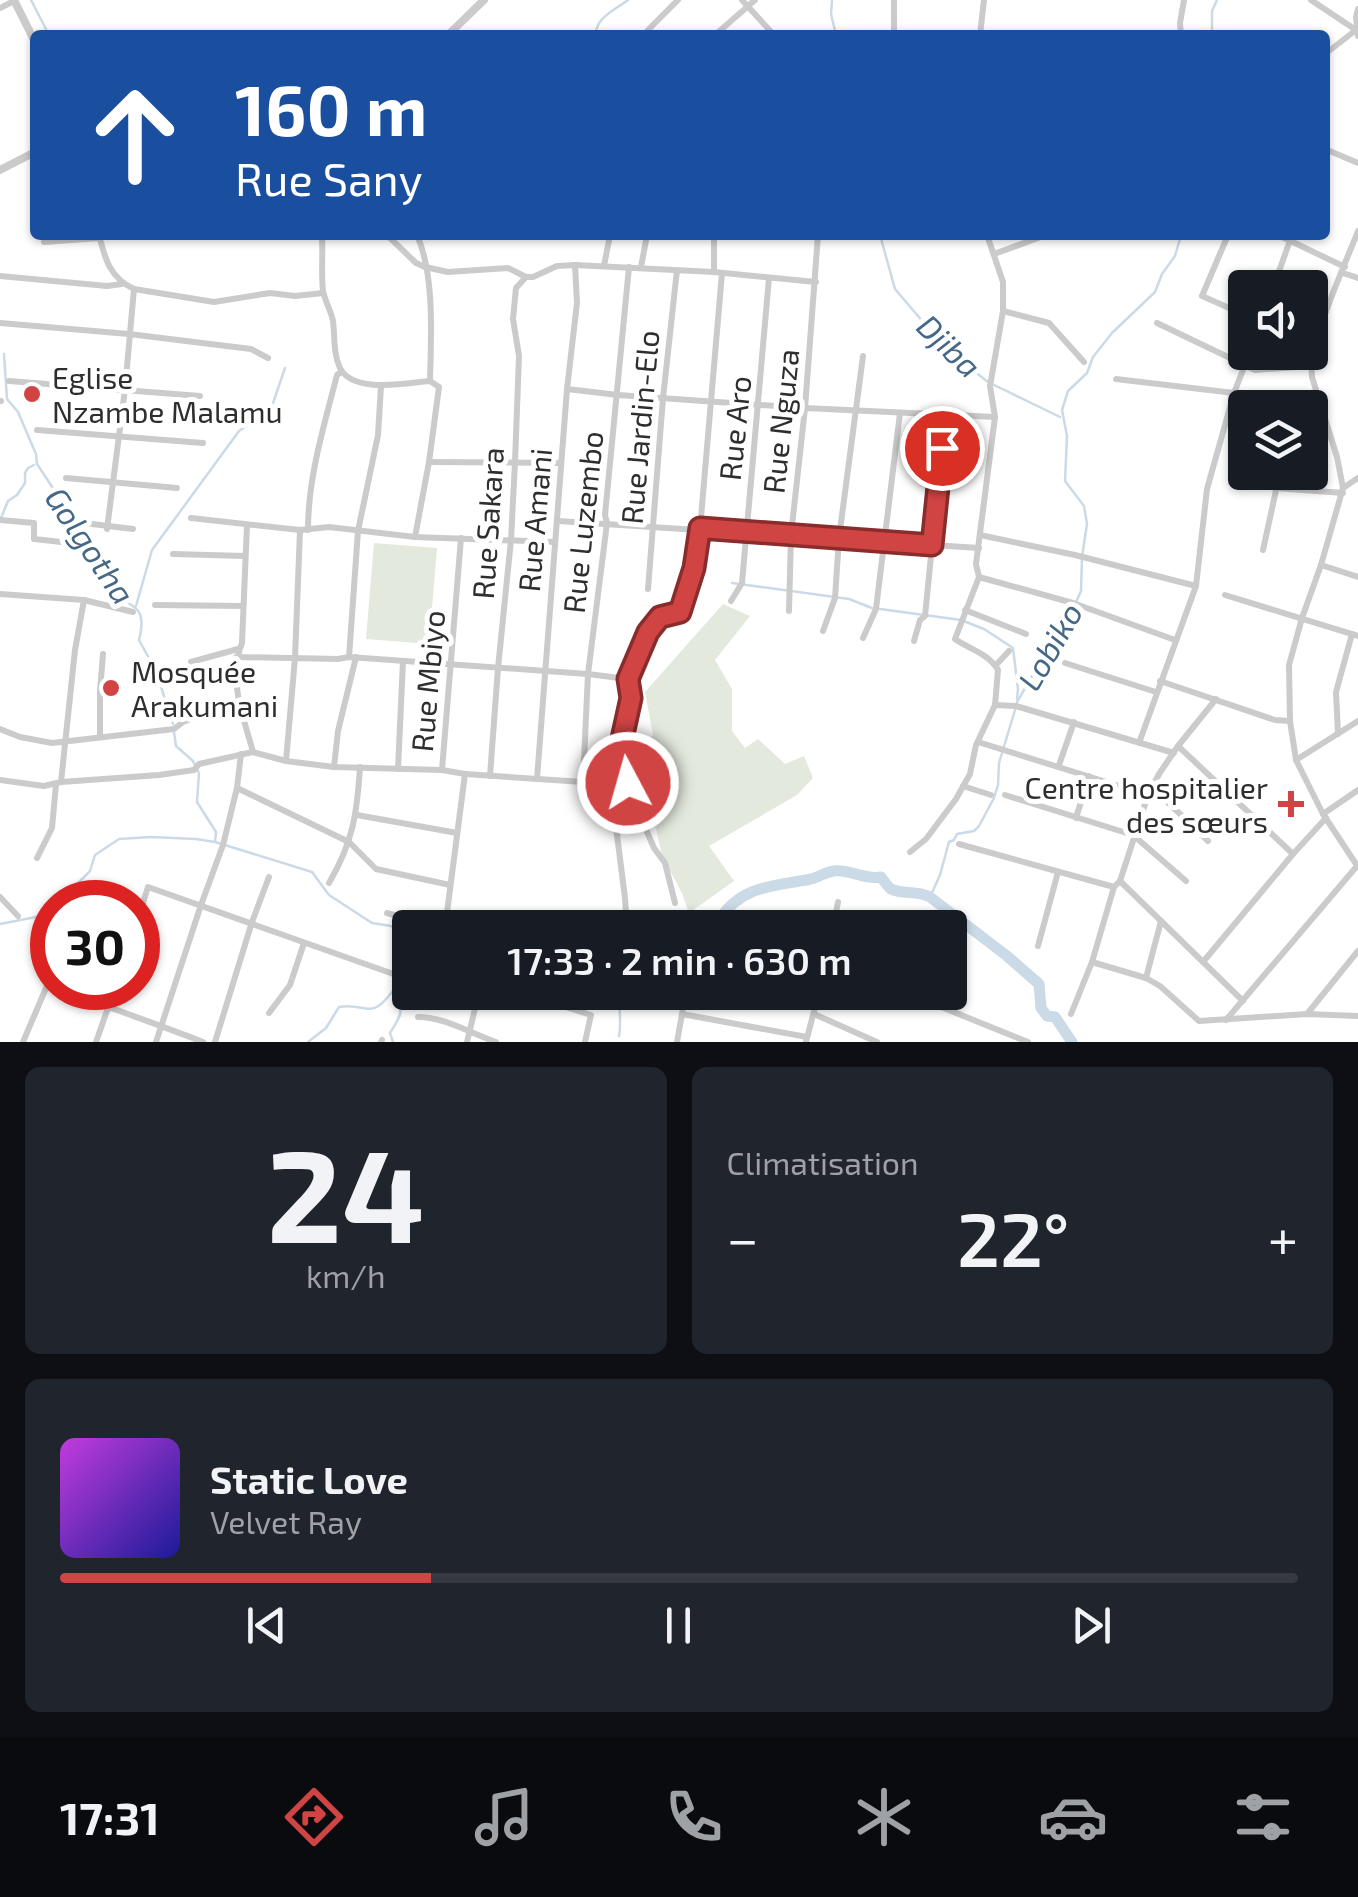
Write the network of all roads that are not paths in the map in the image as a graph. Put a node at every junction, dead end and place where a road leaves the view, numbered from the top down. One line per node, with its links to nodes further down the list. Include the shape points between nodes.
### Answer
1 (14, 0): 9 (street); 18 (street)
2 (484, 0): 11 (street)
3 (678, 0): 12 (street)
4 (894, 0): 15 (street)
5 (984, 0): 16 (street)
6 (1184, 0): 17 (street)
7 (1311, 0): 19 (street)
8 (748, 2): 13 (street); 14 (street)
9 (0, 8)
10 (1358, 10): 19 (street)
11 (453, 30)
12 (648, 30)
13 (720, 30)
14 (770, 30)
15 (894, 30)
16 (981, 30)
17 (1181, 30)
18 (30, 32)
19 (1357, 33): 20 (street)
20 (1330, 51)
21 (1330, 152): 23 (street)
22 (30, 155): 24 (street)
23 (1358, 163)
24 (0, 170)
25 (1358, 231): 49 (street)
26 (63, 240): 40 (street)
27 (101, 240): 56 (street, via 108,266)
28 (322, 240): 58 (street)
29 (392, 240): 44 (street)
30 (419, 240): 44 (street)
31 (609, 240): 43 (street)
32 (647, 240): 46 (street)
33 (715, 240): 50 (street)
34 (818, 240): 55 (street, Rue Nguza)
35 (988, 240): 41 (street)
36 (1032, 240): 41 (street)
37 (1226, 240): 59 (street, via 1202,296)
38 (1290, 240): 48 (street)
39 (1294, 240): 49 (street)
40 (44, 242)
41 (994, 254): 60 (street, via 1004,282)
42 (575, 265): 43 (street); 52 (street); 74 (street, Rue Amani)
43 (604, 266): 45 (street)
44 (425, 267): 52 (street, via 508,268); 71 (street)
45 (629, 267): 46 (street); 77 (street, Rue Luzembo)
46 (641, 268): 47 (street)
47 (676, 270): 50 (street); 79 (street, Rue Jardin-Elo)
48 (1280, 270)
49 (1344, 270): 54 (street); 61 (street)
50 (718, 273): 53 (street); 80 (street)
51 (0, 276): 56 (street)
52 (526, 277): 93 (street, Rue Sakara, via 516,288 513,319)
53 (769, 278): 55 (street); 81 (street, Rue Aro)
54 (1358, 278)
55 (816, 282): 82 (street, Rue Nguza)
56 (124, 284): 57 (street)
57 (134, 290): 58 (street, via 214,302); 64 (street)
58 (323, 293): 69 (street)
59 (1228, 307)
60 (1003, 311): 68 (street, via 1048,323); 87 (street, via 991,382)
61 (1328, 311)
62 (0, 323): 64 (street)
63 (1157, 323): 67 (street)
64 (128, 334): 66 (street, via 251,349); 75 (street)
65 (863, 356): 83 (street)
66 (268, 358)
67 (1228, 358)
68 (1084, 362)
69 (341, 372): 73 (street); 112 (street)
70 (1116, 379): 76 (street)
71 (430, 381): 73 (street); 92 (street, via 438,387)
72 (9, 382): 75 (street)
73 (381, 386): 113 (street)
74 (567, 389): 77 (street); 94 (street, Rue Amani)
75 (125, 390): 78 (street); 90 (street)
76 (1228, 392)
77 (618, 395): 79 (street); 106 (street, Rue Luzembo)
78 (200, 396)
79 (663, 398): 80 (street); 108 (street, Rue Jardin-Elo)
80 (712, 401): 81 (street); 110 (street)
81 (760, 405): 82 (street); 114 (street, Rue Aro)
82 (805, 408): 83 (street); 115 (street, Rue Nguza)
83 (856, 412): 84 (street); 119 (street)
84 (900, 413): 85 (street); 122 (street)
85 (945, 416): 87 (street); 124 (street)
86 (1228, 416): 132 (street, via 1207,489)
87 (994, 418): 116 (street)
88 (1328, 428): 101 (street)
89 (36, 430): 90 (street)
90 (119, 436): 91 (street); 97 (street)
91 (203, 443)
92 (430, 462): 93 (street); 117 (street)
93 (515, 462): 94 (street); 120 (street, Rue Sakara)
94 (562, 463): 104 (street, Rue Amani)
95 (66, 478): 97 (street)
96 (1358, 478): 101 (street)
97 (114, 482): 98 (street); 109 (street)
98 (177, 488)
99 (1276, 490): 126 (street)
100 (1328, 490): 101 (street)
101 (1343, 490): 129 (street)
102 (190, 518): 107 (street)
103 (0, 520): 123 (street, via 34,524 34,538)
104 (558, 521): 106 (street); 121 (street, Rue Amani)
105 (84, 523): 109 (street)
106 (607, 524): 108 (street); 162 (street, Rue Luzembo)
107 (248, 525): 112 (street); 128 (street)
108 (653, 526): 110 (street); 133 (street, Rue Jardin-Elo)
109 (108, 527): 111 (street)
110 (700, 528): 114 (street); 163 (street, via 680,612 660,617 648,632)
111 (133, 529)
112 (304, 530): 113 (street); 154 (street)
113 (358, 531): 117 (street); 153 (street)
114 (745, 532): 115 (street); 137 (street, Rue Aro, via 741,586)
115 (791, 535): 119 (street); 141 (street, Rue Nguza)
116 (980, 536): 125 (street); 132 (street)
117 (415, 537): 118 (street)
118 (461, 538): 120 (street); 159 (street, Rue Mbiyo)
119 (839, 538): 122 (street); 144 (street, via 835,598)
120 (511, 540): 121 (street); 160 (street, Rue Sakara)
121 (555, 542): 161 (street, Rue Amani)
122 (883, 542): 124 (street); 147 (street, via 876,609)
123 (80, 544)
124 (932, 545): 125 (street); 149 (street, via 925,616)
125 (979, 548): 130 (street)
126 (1263, 550)
127 (173, 554): 128 (street)
128 (245, 556): 139 (street)
129 (1322, 565): 131 (street); 143 (street)
130 (978, 577): 140 (street); 148 (street)
131 (1358, 578)
132 (1196, 586): 148 (street)
133 (648, 589)
134 (0, 594): 136 (street)
135 (1226, 595): 143 (street)
136 (84, 600): 142 (street); 175 (street)
137 (731, 601)
138 (155, 605): 139 (street)
139 (242, 606): 151 (street)
140 (965, 610): 145 (street); 158 (street, via 956,641)
141 (789, 611)
142 (133, 612)
143 (1302, 618): 146 (street); 169 (street, via 1289,665)
144 (823, 631)
145 (1026, 634)
146 (1355, 636): 173 (street, via 1336,692)
147 (864, 638)
148 (1175, 640): 164 (street)
149 (914, 641)
150 (1010, 650): 158 (street)
151 (238, 653): 154 (street); 155 (street); 166 (street)
152 (103, 654): 174 (street)
153 (352, 657): 154 (street); 156 (street); 183 (street)
154 (295, 658): 182 (street)
155 (191, 662)
156 (403, 662): 159 (street); 186 (street)
157 (1065, 662): 165 (street)
158 (996, 665): 168 (street)
159 (452, 666): 160 (street); 187 (street, Rue Mbiyo)
160 (498, 668): 161 (street); 189 (street, Rue Sakara)
161 (545, 670): 162 (street); 191 (street, Rue Amani)
162 (588, 674): 163 (street); 193 (street, Rue Luzembo)
163 (628, 679): 195 (street, via 631,698 620,748)
164 (1160, 681): 165 (street); 167 (street)
165 (1156, 692): 177 (street)
166 (240, 700): 174 (street, via 174,729); 179 (street)
167 (1216, 700): 169 (street); 178 (street)
168 (994, 705): 170 (street); 176 (street)
169 (1290, 721): 181 (street)
170 (1074, 722): 177 (street); 184 (street)
171 (1358, 722): 173 (street)
172 (0, 728): 175 (street)
173 (1338, 734): 181 (street)
174 (100, 736): 175 (street)
175 (66, 741): 194 (street)
176 (978, 742): 184 (street); 196 (street)
177 (1139, 742): 178 (street)
178 (1176, 749): 199 (street); 212 (street)
179 (253, 752): 180 (street); 182 (street)
180 (241, 754): 194 (street, via 160,776); 197 (street)
181 (1296, 760): 203 (street)
182 (286, 761): 183 (street)
183 (334, 766): 185 (street)
184 (1058, 766): 190 (street)
185 (360, 768): 186 (street); 202 (street)
186 (398, 769): 187 (street)
187 (442, 770): 188 (street, Rue Mbiyo)
188 (465, 774): 189 (street); 206 (street, Rue Mbiyo)
189 (490, 776): 191 (street)
190 (1089, 776): 199 (street); 205 (street)
191 (537, 779): 193 (street)
192 (0, 780): 194 (street)
193 (583, 782): 195 (street)
194 (58, 783): 213 (street, via 52,828)
195 (628, 783): 204 (street)
196 (963, 786): 200 (street); 211 (street)
197 (238, 788): 209 (street); 225 (street)
198 (1358, 790): 203 (street)
199 (1150, 791): 207 (street); 208 (street)
200 (990, 795)
201 (1005, 795): 205 (street)
202 (357, 815): 206 (street); 209 (street)
203 (1324, 816): 212 (street); 214 (street)
204 (641, 818): 224 (street, via 665,863); 227 (street, via 616,819)
205 (1076, 818): 207 (street)
206 (457, 833): 220 (street, Rue Mbiyo)
207 (1133, 835): 217 (street); 219 (street)
208 (1208, 840)
209 (350, 842): 218 (street); 220 (street, via 376,869)
210 (959, 844): 215 (street)
211 (910, 852)
212 (1293, 854): 238 (street)
213 (37, 858)
214 (1357, 863): 241 (street)
215 (1058, 872): 219 (street); 235 (street)
216 (269, 877): 233 (street)
217 (1186, 881)
218 (329, 883)
219 (1117, 884): 232 (street); 237 (street)
220 (450, 885): 226 (street, Rue Mbiyo)
221 (160, 890): 225 (street)
222 (0, 897): 231 (street)
223 (838, 902): 228 (street)
224 (674, 903)
225 (200, 905): 233 (street); 258 (street)
226 (446, 910)
227 (626, 910)
228 (836, 910)
229 (387, 913): 230 (street)
230 (392, 914)
231 (18, 916)
232 (1161, 921): 238 (street); 240 (street)
233 (252, 922): 234 (street); 266 (street)
234 (304, 943): 239 (street); 250 (street, via 290,986)
235 (1038, 946)
236 (1358, 951): 254 (street)
237 (1092, 962): 240 (street); 253 (street)
238 (1203, 962): 241 (street)
239 (392, 974)
240 (1146, 978): 257 (street, via 1200,1021)
241 (1243, 1001): 257 (street)
242 (40, 1010): 262 (street)
243 (107, 1010): 263 (street)
244 (114, 1010): 258 (street)
245 (474, 1010): 259 (street)
246 (575, 1010): 261 (street, via 592,1015)
247 (683, 1010): 251 (street)
248 (815, 1010): 252 (street)
249 (949, 1010): 272 (street)
250 (270, 1013)
251 (682, 1014): 260 (street); 270 (street)
252 (814, 1014): 260 (street); 271 (street)
253 (1071, 1014)
254 (1307, 1014): 256 (street); 257 (street)
255 (418, 1016): 259 (street)
256 (1358, 1016)
257 (1226, 1020)
258 (162, 1025): 264 (street); 265 (street)
259 (469, 1032): 267 (street); 268 (street)
260 (806, 1040)
261 (586, 1041): 269 (street)
262 (23, 1042)
263 (96, 1042)
264 (156, 1042)
265 (203, 1042)
266 (215, 1042)
267 (467, 1042)
268 (496, 1042)
269 (596, 1042)
270 (677, 1042)
271 (877, 1042)
272 (1028, 1042)

